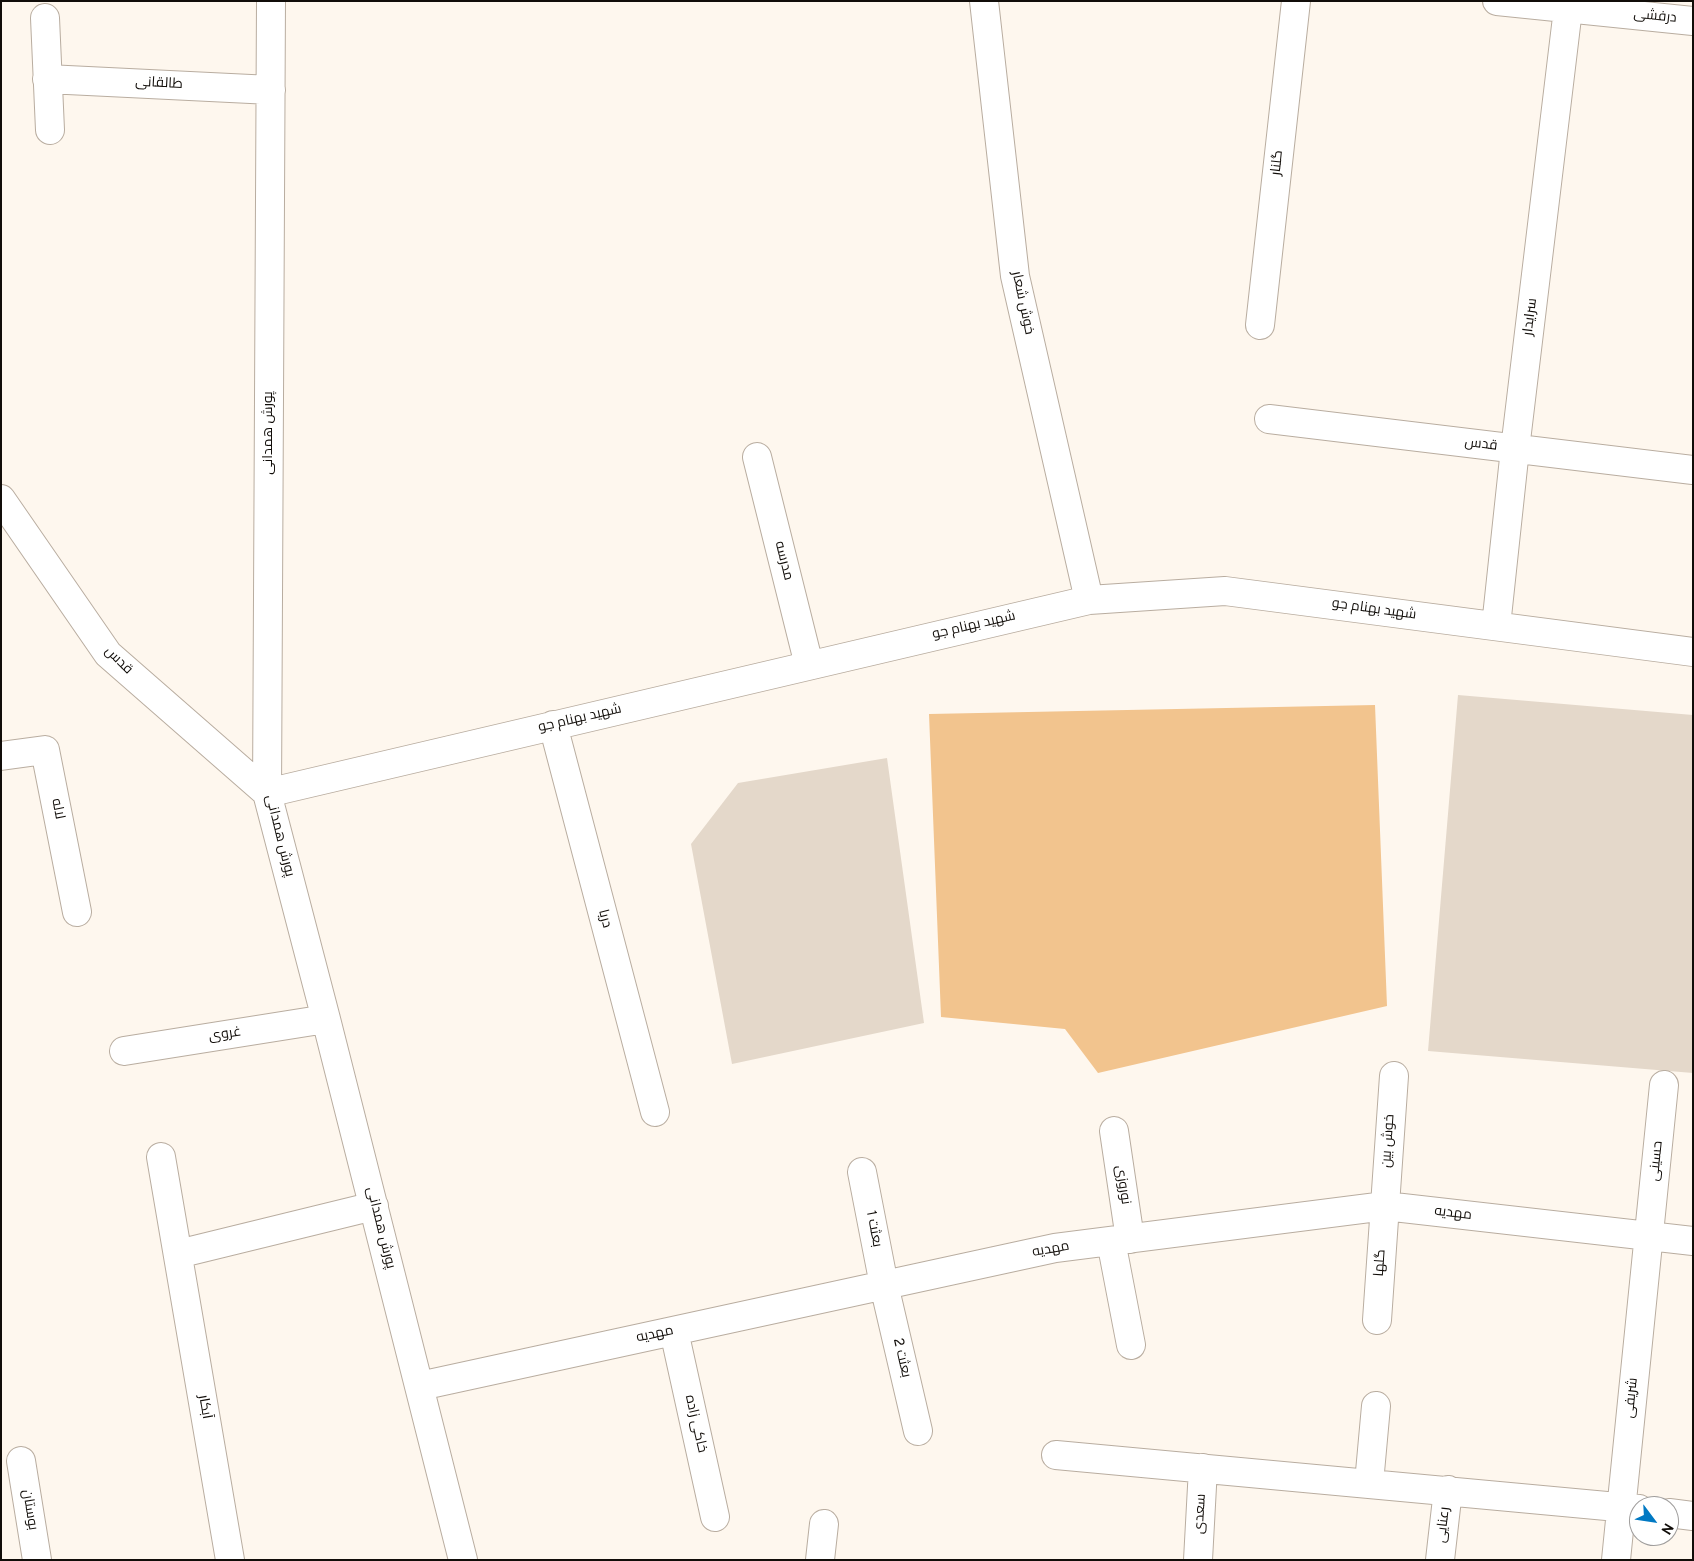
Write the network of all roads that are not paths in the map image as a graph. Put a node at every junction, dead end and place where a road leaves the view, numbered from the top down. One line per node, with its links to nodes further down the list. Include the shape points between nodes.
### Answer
1 (271, 1): 9 (street, پورش همدانی)
2 (984, 1): 17 (street, خوش شعار, via 1016,276)
3 (1296, 1): 11 (street, گلنار)
4 (1497, 1): 5 (street, درفشی)
5 (1568, 9): 7 (street, درفشی); 13 (street, سرایدار)
6 (45, 18): 8 (street)
7 (1693, 21)
8 (47, 79): 9 (street, طالقانی); 10 (street)
9 (271, 90): 23 (street, پورش همدانی)
10 (50, 130)
11 (1260, 325)
12 (1269, 419): 13 (street, قدس)
13 (1515, 449): 15 (street, قدس); 18 (street, سرایدار)
14 (757, 457): 20 (street, مدرسه)
15 (1693, 470)
16 (1, 499): 23 (street, قدس, via 108,654)
17 (1089, 600): 18 (street, شهید بهنام جو, via 1225,591); 20 (street, شهید بهنام جو)
18 (1496, 626): 19 (street, شهید بهنام جو)
19 (1693, 652)
20 (809, 665): 21 (street, شهید بهنام جو)
21 (553, 726): 23 (street, شهید بهنام جو); 29 (street, دریا)
22 (1, 756): 24 (street, لاله, via 45,750)
23 (267, 793): 25 (street, پورش همدانی)
24 (77, 912)
25 (326, 1018): 26 (street, غروی); 33 (street, پورش همدانی)
26 (124, 1051)
27 (1394, 1076): 34 (street, خوش بین)
28 (1664, 1085): 35 (street, حسینی)
29 (655, 1112)
30 (1114, 1131): 36 (street, نوروزی)
31 (162, 1157): 38 (street, آبکار)
32 (862, 1172): 39 (street, بعثت 1)
33 (374, 1206): 38 (street); 43 (street, پورش همدانی)
34 (1384, 1206): 35 (street, مهدیه); 36 (street, مهدیه); 40 (street, گلها)
35 (1649, 1236): 37 (street, مهدیه); 51 (street, شریفی)
36 (1121, 1240): 39 (street, مهدیه, via 1054,1248); 42 (street, نوروزی)
37 (1693, 1241)
38 (178, 1254): 59 (street, آبکار)
39 (884, 1285): 41 (street, مهدیه); 45 (street, بعثت 2)
40 (1377, 1320)
41 (674, 1331): 43 (street, مهدیه); 56 (street, خاکی زاده)
42 (1131, 1345)
43 (420, 1386): 60 (street, پورش همدانی)
44 (1376, 1406): 49 (street)
45 (918, 1432)
46 (1056, 1455): 48 (street)
47 (21, 1461): 58 (street, بوستان)
48 (1203, 1468): 49 (street); 62 (street, سعدی)
49 (1369, 1483): 50 (street)
50 (1448, 1490): 52 (street); 63 (street, رعنایی)
51 (1631, 1496)
52 (1629, 1508)
53 (1629, 1512): 64 (street, شریفی)
54 (1679, 1514): 55 (street)
55 (1693, 1516)
56 (715, 1517)
57 (824, 1524): 61 (street)
58 (37, 1560)
59 (230, 1560)
60 (462, 1560)
61 (820, 1560)
62 (1198, 1560)
63 (1440, 1560)
64 (1616, 1560)

